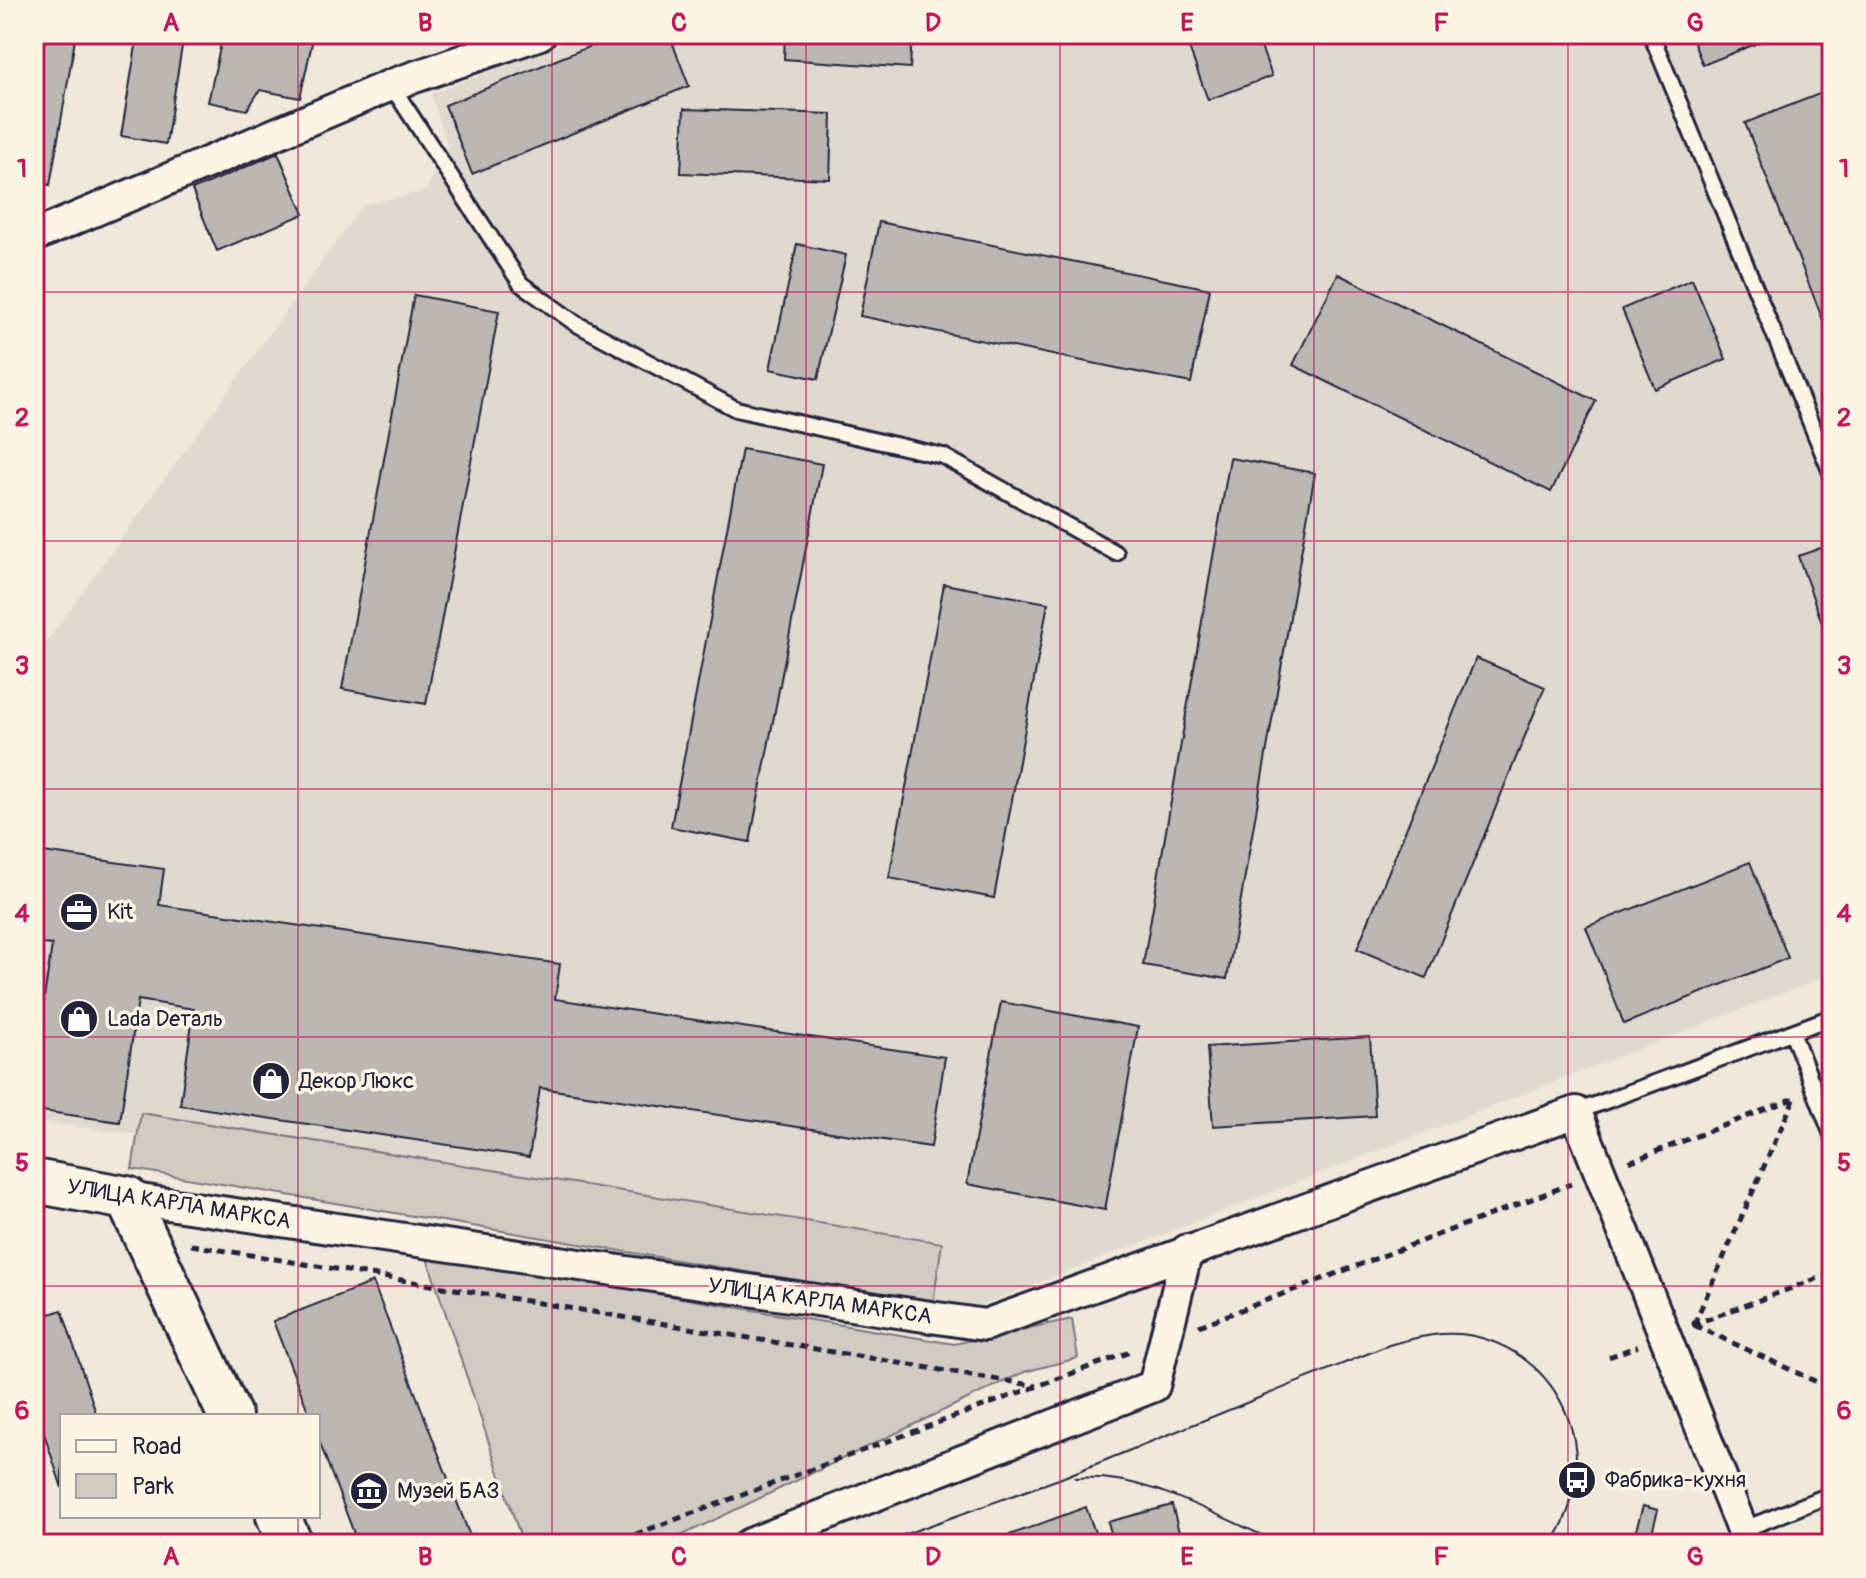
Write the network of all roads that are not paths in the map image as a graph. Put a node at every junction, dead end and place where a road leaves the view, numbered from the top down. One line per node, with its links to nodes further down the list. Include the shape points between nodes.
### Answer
1 (540, 34): 3 (street)
2 (1651, 34): 5 (lane)
3 (391, 85): 4 (street); 6 (lane, via 521,284 575,323 736,409 943,456)
4 (34, 236)
5 (1832, 475)
6 (1116, 553)
7 (1832, 1017): 8 (lane)
8 (1792, 1032): 9 (lane); 10 (lane)
9 (1576, 1112): 13 (street, УЛИЦА КАРЛА МАРКСА); 17 (street)
10 (1832, 1135)
11 (34, 1181): 12 (main road, УЛИЦА КАРЛА МАРКСА)
12 (127, 1198): 13 (street, УЛИЦА КАРЛА МАРКСА, via 985,1325); 14 (main road)
13 (1187, 1250): 19 (street, via 1154,1386)
14 (229, 1414)
15 (1832, 1494): 17 (lane)
16 (279, 1518): 18 (main road)
17 (1742, 1530)
18 (291, 1544)
19 (750, 1544)

